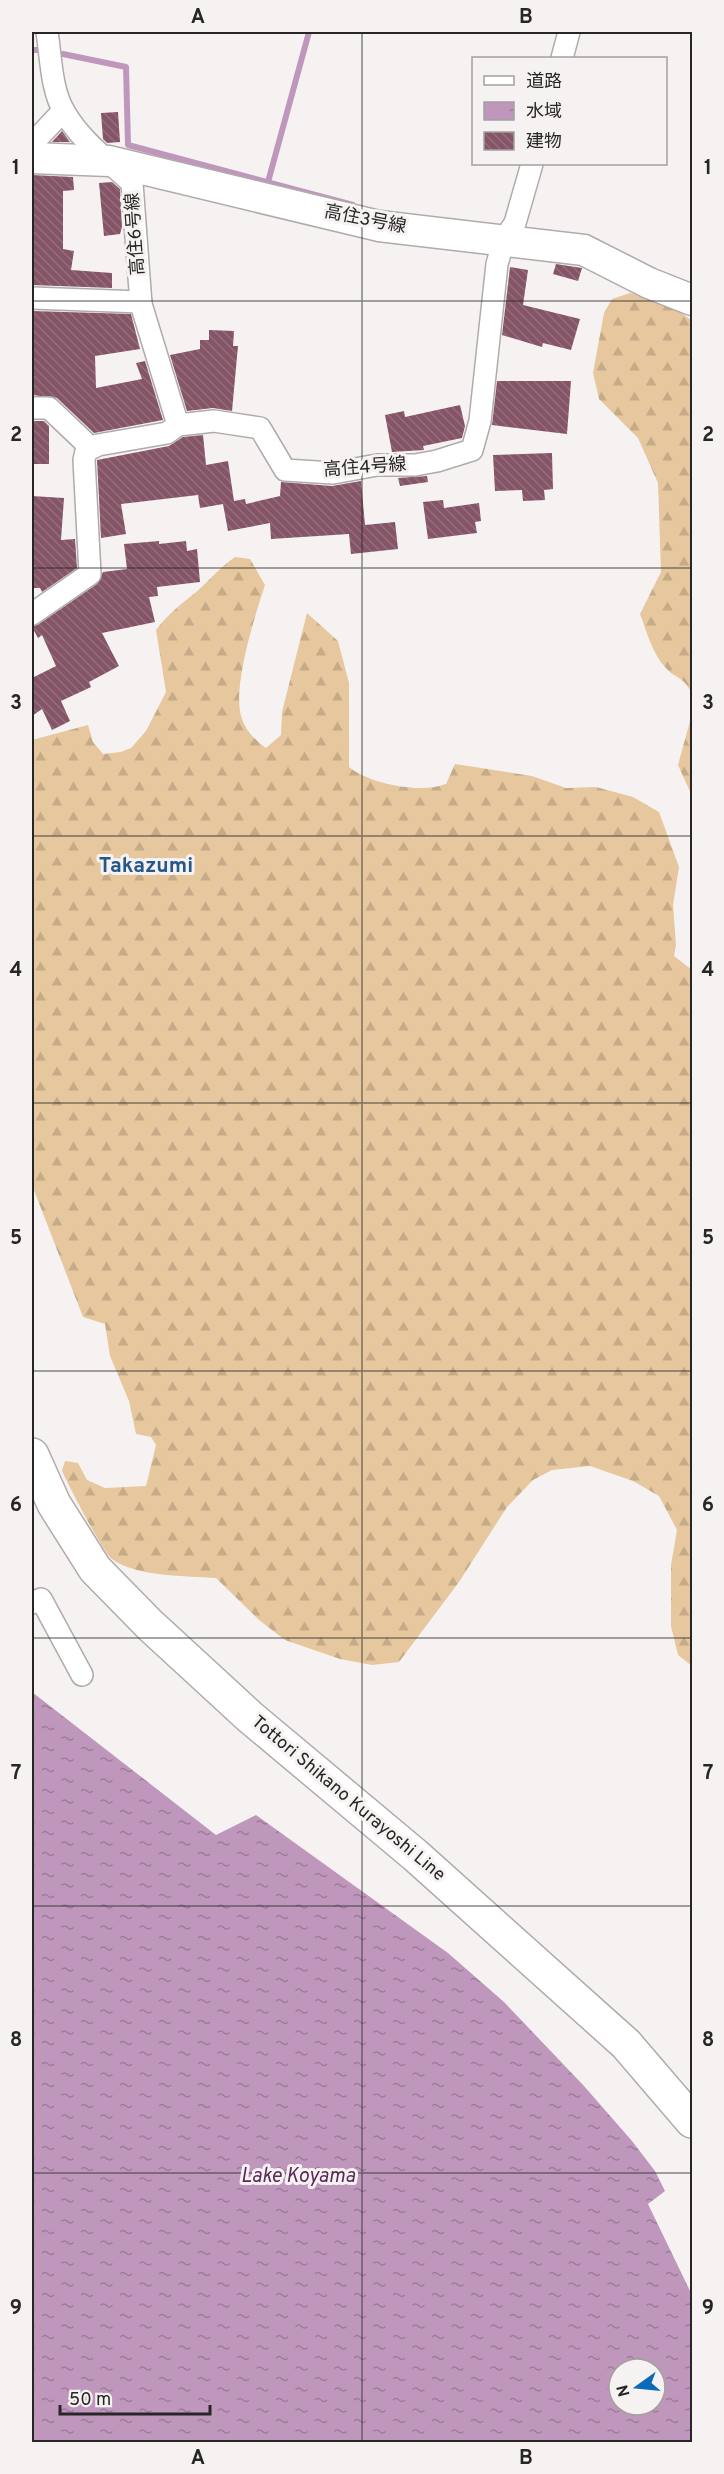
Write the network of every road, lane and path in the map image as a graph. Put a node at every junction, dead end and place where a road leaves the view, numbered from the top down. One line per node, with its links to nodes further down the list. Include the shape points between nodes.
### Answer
1 (47, 32): 4 (street, 高住6号線)
2 (569, 32): 3 (street)
3 (562, 57)
4 (63, 111): 5 (street); 7 (street, 高住6号線, via 87,142)
5 (32, 144)
6 (32, 158): 7 (street, 高住3号線)
7 (109, 161): 9 (street, 高住3号線, via 380,226); 12 (street, 高住6号線, via 132,183)
8 (532, 165): 9 (street, via 515,223)
9 (504, 240): 11 (street, 高住3号線, via 584,250); 14 (street, 高住4号線, via 480,422 472,450 415,465 376,465 333,473 285,470 260,428 214,422)
10 (32, 298): 12 (street)
11 (693, 300)
12 (141, 302): 14 (street, 高住6号線)
13 (32, 408): 15 (street, via 49,408)
14 (178, 425): 15 (street, 高住4号線, via 167,433)
15 (91, 448): 16 (street, via 84,460 90,574)
16 (32, 614)
17 (32, 1455): 20 (main road, Tottori Shikano Kurayoshi Line, via 54,1504 95,1569 150,1625 626,2044)
18 (32, 1604): 19 (street, via 41,1599)
19 (82, 1676)
20 (693, 2121)

